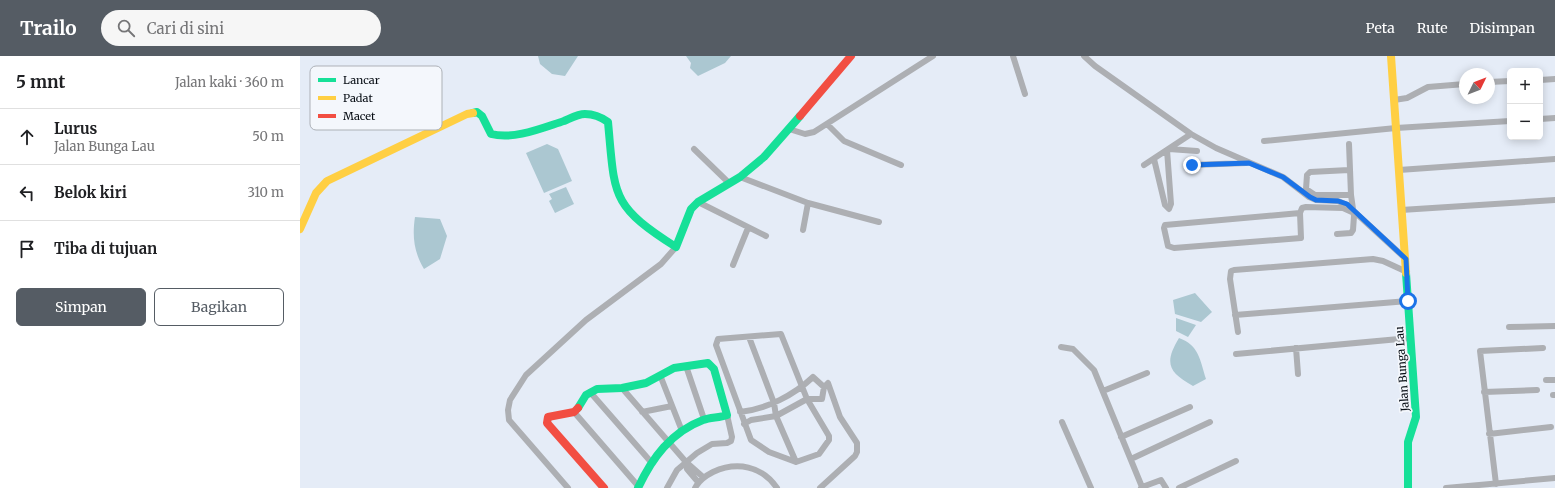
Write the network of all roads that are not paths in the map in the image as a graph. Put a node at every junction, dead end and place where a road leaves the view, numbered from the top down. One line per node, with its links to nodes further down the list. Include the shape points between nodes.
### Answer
1 (850, 56): 19 (street)
2 (933, 56): 16 (street)
3 (1013, 56): 11 (street)
4 (1084, 56): 21 (street)
5 (1391, 56): 12 (street, Jalan Bunga Lau)
6 (1555, 79): 7 (street)
7 (1543, 80)
8 (1507, 81): 9 (street)
9 (1495, 82)
10 (1459, 84): 12 (street, via 1428,87 1407,98)
11 (1025, 94)
12 (1394, 100): 18 (street, Jalan Bunga Lau)
13 (1555, 118): 14 (street)
14 (1543, 119)
15 (1507, 121): 18 (street)
16 (828, 125): 19 (street, via 808,134); 32 (street, via 844,140)
17 (442, 126): 50 (street, via 477,112 482,116 491,134 498,137 523,133 583,114 600,116 608,122 616,194 626,210 655,234)
18 (1396, 128): 22 (street); 34 (street, Jalan Bunga Lau)
19 (789, 129): 35 (street, via 764,157)
20 (434, 130): 46 (street, via 327,181 316,193)
21 (1191, 134): 25 (street); 29 (street)
22 (1264, 141)
23 (1349, 144): 33 (street)
24 (694, 149): 36 (street)
25 (1168, 150): 26 (street); 27 (street); 27 (street, via 1171,204 1169,209 1165,205)
26 (1197, 151)
27 (1154, 159): 30 (street)
28 (1555, 159): 34 (street)
29 (1249, 163): 31 (street); 42 (street, via 1283,177 1316,200 1338,201)
30 (1144, 165)
31 (1192, 165)
32 (901, 166)
33 (1349, 170): 37 (street); 37 (street, via 1309,172 1306,176 1306,189 1315,195)
34 (1399, 170): 41 (street, Jalan Bunga Lau)
35 (740, 177): 36 (street); 40 (street)
36 (729, 183): 39 (street)
37 (1351, 195): 42 (street)
38 (1555, 200): 41 (street)
39 (698, 202): 45 (street); 50 (street, via 691,209)
40 (808, 203): 44 (street); 47 (street)
41 (1402, 210): 51 (street, Jalan Bunga Lau)
42 (1353, 211): 43 (street, via 1334,207 1306,207 1302,208); 48 (street, via 1352,232); 51 (street)
43 (1300, 213): 43 (street, via 1165,225 1164,228 1168,246 1174,248 1301,238)
44 (879, 222)
45 (748, 228): 49 (street); 52 (street)
46 (300, 229)
47 (803, 230)
48 (1337, 234)
49 (766, 236)
50 (676, 247): 108 (street, via 661,264 586,320 526,375 510,400 509,420)
51 (1406, 259): 53 (street, Jalan Bunga Lau)
52 (733, 265)
53 (1406, 272): 54 (street, Jalan Bunga Lau); 55 (street, via 1373,259 1234,270 1230,279)
54 (1408, 301): 55 (street); 60 (street, Jalan Bunga Lau)
55 (1234, 315): 58 (street)
56 (1509, 326): 57 (street)
57 (1555, 326)
58 (1238, 332)
59 (749, 337): 71 (street, via 781,334); 79 (street); 84 (street, via 718,338 716,345)
60 (1410, 338): 62 (street); 105 (street, Jalan Bunga Lau, via 1416,417 1408,442)
61 (1061, 347): 75 (street, via 1073,349 1092,366)
62 (1296, 348): 64 (street); 67 (street)
63 (1543, 348): 77 (street, via 1480,351)
64 (1236, 354)
65 (686, 366): 68 (street, via 674,368); 85 (street, via 708,363 711,365); 87 (street)
66 (1147, 373): 75 (street)
67 (1298, 374)
68 (660, 375): 73 (street, via 646,383); 80 (street)
69 (1546, 380): 70 (street)
70 (1555, 380)
71 (803, 387): 72 (street, via 813,377); 78 (street); 79 (street)
72 (824, 387): 78 (street, via 822,399); 112 (street, via 828,383 840,417 858,448 855,456)
73 (622, 388): 76 (street, via 597,389); 83 (street)
74 (1537, 390): 77 (street)
75 (1103, 391): 94 (street)
76 (590, 392): 82 (street); 98 (street)
77 (1484, 392): 93 (street)
78 (807, 399): 86 (street); 100 (street, via 829,440 819,454)
79 (774, 403): 84 (street); 86 (street)
80 (672, 406): 83 (street); 92 (street)
81 (1190, 407): 94 (street)
82 (574, 412): 106 (street); 109 (street, via 550,416 547,423)
83 (642, 412): 95 (street)
84 (740, 412): 90 (street)
85 (727, 415): 87 (street); 99 (street, via 731,441 705,447)
86 (776, 416): 90 (street, via 751,420); 100 (street)
87 (704, 419): 92 (street)
88 (1062, 422): 113 (street)
89 (1210, 422): 96 (street)
90 (744, 424): 100 (street, via 751,440 769,452)
91 (1551, 427): 93 (street)
92 (682, 431): 95 (street)
93 (1489, 434): 103 (street)
94 (1121, 437): 96 (street)
95 (668, 442): 98 (street); 99 (street)
96 (1131, 459): 114 (street)
97 (1236, 461): 116 (street)
98 (651, 462): 106 (street)
99 (686, 462): 101 (street); 104 (street); 110 (street, via 676,470)
100 (796, 462)
101 (703, 477): 104 (street); 111 (street, via 722,468 743,466 761,472 771,479)
102 (1555, 478): 103 (street)
103 (1496, 484): 107 (street)
104 (696, 485)
105 (1407, 486)
106 (639, 487)
107 (1473, 487): 117 (street)
108 (568, 488)
109 (604, 488)
110 (667, 488)
111 (777, 488)
112 (820, 488)
113 (1091, 488)
114 (1142, 488): 115 (street, via 1161,480)
115 (1166, 488)
116 (1178, 488)
117 (1446, 488)

